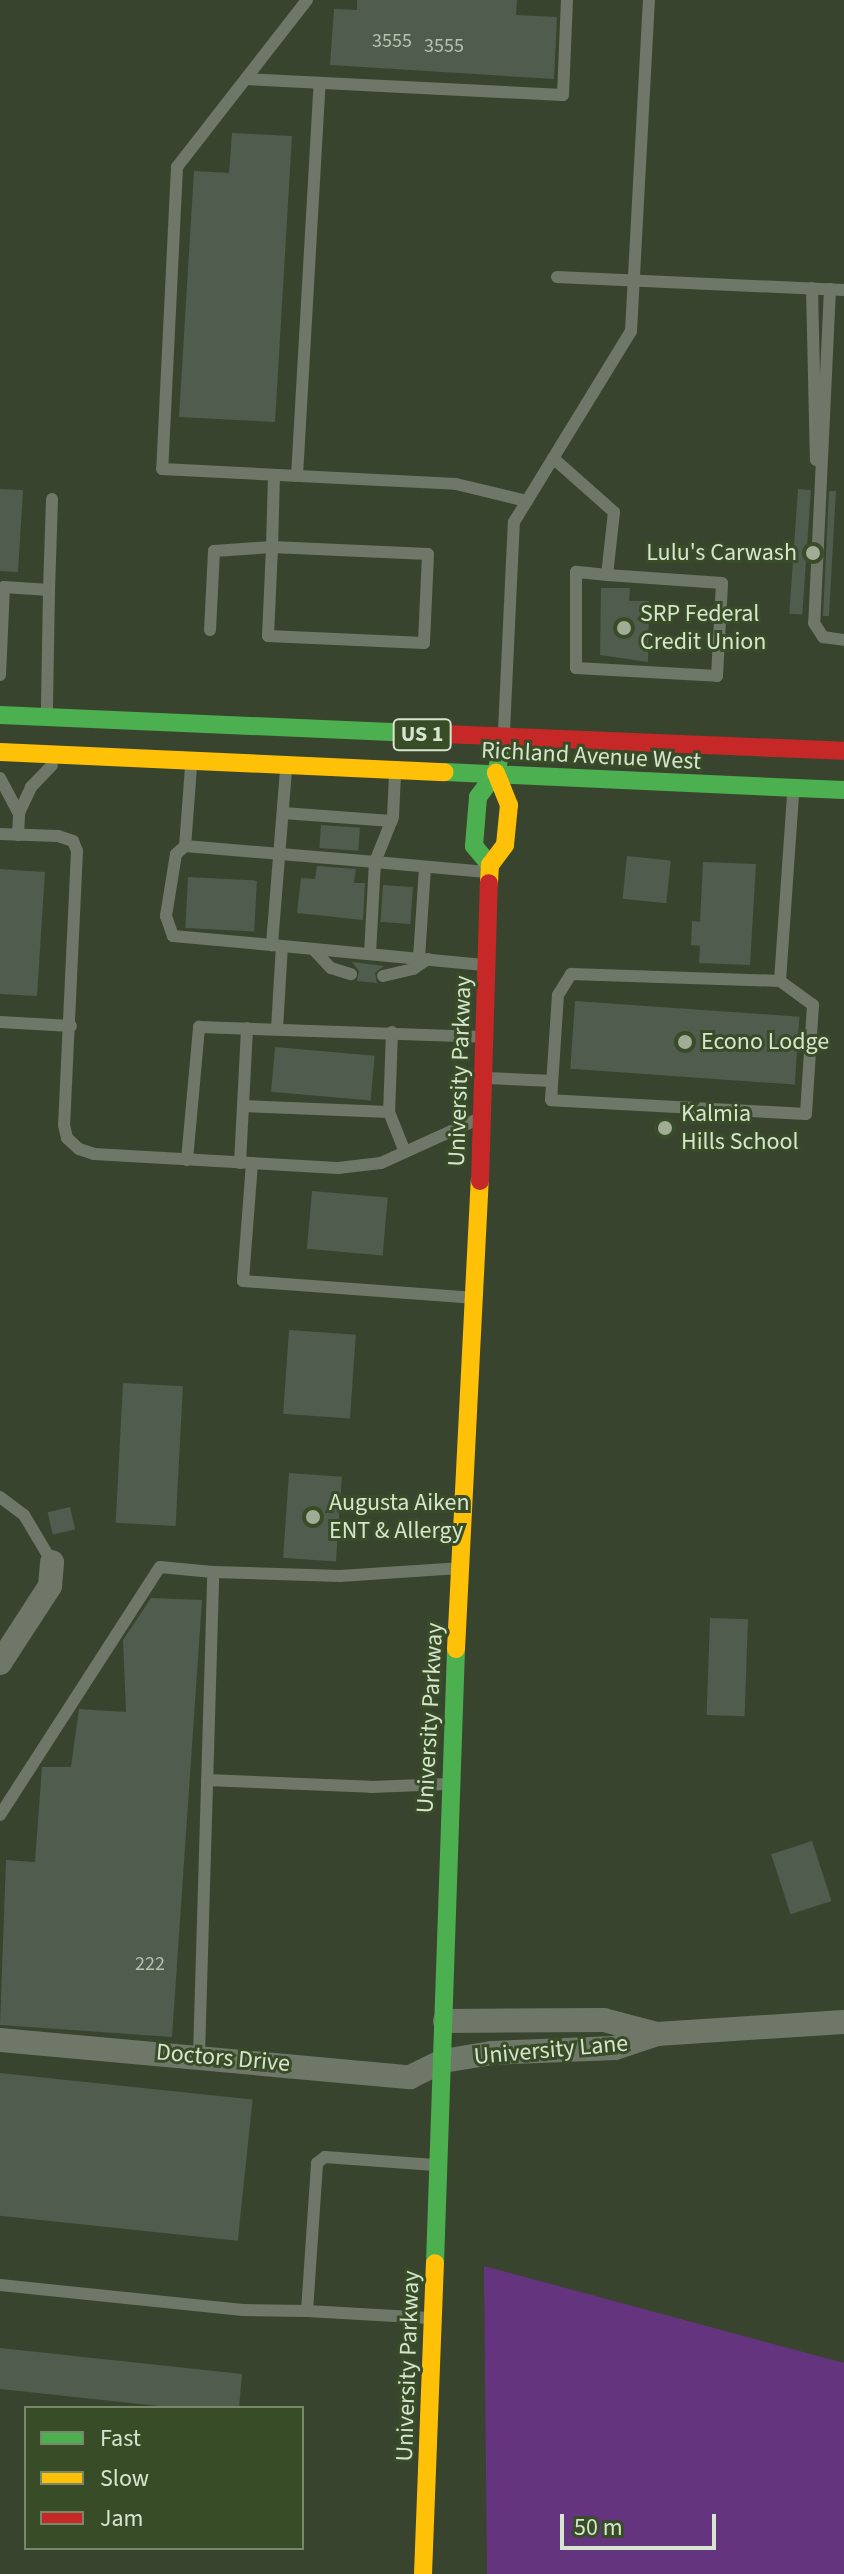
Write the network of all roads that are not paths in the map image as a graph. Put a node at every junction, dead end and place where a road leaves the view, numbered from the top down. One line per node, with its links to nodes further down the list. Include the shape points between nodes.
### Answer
1 (307, 0): 4 (lane)
2 (567, 0): 5 (lane, via 563,95)
3 (649, 0): 7 (lane)
4 (246, 79): 5 (lane); 12 (lane, via 177,167 162,469)
5 (320, 83): 13 (lane)
6 (557, 277): 7 (lane)
7 (633, 279): 8 (lane); 11 (lane, via 631,331)
8 (812, 288): 9 (lane); 14 (lane, via 813,443)
9 (830, 289): 10 (lane); 14 (lane)
10 (844, 290)
11 (553, 458): 16 (lane); 18 (lane, via 614,512)
12 (274, 475): 13 (lane); 17 (lane)
13 (297, 476): 16 (lane, via 456,484)
14 (820, 479): 21 (lane, via 814,623 823,637)
15 (52, 499): 19 (lane)
16 (527, 501): 25 (lane, via 514,522)
17 (272, 547): 17 (lane, via 268,636 424,643 428,554); 20 (lane, via 214,551)
18 (607, 575): 18 (lane, via 576,572 576,668 717,676 722,583)
19 (49, 590): 22 (lane, via 4,587); 24 (lane)
20 (210, 630)
21 (844, 640)
22 (0, 675)
23 (0, 715): 24 (street, Richland Avenue West / US 1)
24 (47, 717): 25 (street, Richland Avenue West / US 1)
25 (504, 738): 26 (street, Richland Avenue West / US 1); 32 (street, University Parkway)
26 (844, 751)
27 (0, 752): 28 (street, Richland Avenue West / US 1)
28 (67, 755): 29 (street, Richland Avenue West / US 1); 36 (lane, via 31,787)
29 (192, 760): 30 (street, Richland Avenue West / US 1); 41 (lane)
30 (286, 765): 31 (street, Richland Avenue West / US 1); 37 (lane)
31 (395, 771): 32 (street, Richland Avenue West / US 1); 38 (lane)
32 (496, 773): 35 (street, Richland Avenue West / US 1); 45 (street, University Parkway, via 509,805 505,845); 45 (street, University Parkway, via 478,797 474,846)
33 (0, 778): 36 (lane)
34 (844, 790): 35 (street, Richland Avenue West / US 1)
35 (793, 791): 53 (lane)
36 (19, 813): 40 (lane)
37 (283, 813): 38 (lane); 42 (lane)
38 (392, 821): 43 (lane)
39 (0, 834): 40 (lane)
40 (18, 835): 55 (lane, via 58,836 73,841 77,851)
41 (185, 846): 42 (lane); 46 (lane, via 176,854 166,916 173,936)
42 (278, 855): 43 (lane); 46 (lane)
43 (375, 862): 44 (lane); 48 (lane)
44 (425, 867): 45 (lane); 49 (lane)
45 (490, 868): 50 (street, University Parkway)
46 (277, 946): 47 (lane); 57 (lane)
47 (313, 949): 48 (lane); 51 (lane, via 331,968)
48 (370, 954): 49 (lane)
49 (424, 959): 50 (lane); 52 (lane, via 413,969)
50 (487, 965): 59 (street, University Parkway)
51 (351, 974)
52 (383, 976)
53 (780, 981): 61 (lane, via 571,974 558,995); 61 (lane, via 813,1005 806,1114 551,1100)
54 (0, 1022): 55 (lane)
55 (71, 1026): 66 (lane, via 67,1138 94,1154)
56 (247, 1028): 57 (lane); 62 (lane); 66 (lane, via 199,1027)
57 (277, 1029): 58 (lane)
58 (392, 1032): 59 (lane); 63 (lane)
59 (485, 1037): 60 (street, University Parkway)
60 (484, 1078): 61 (lane); 64 (street, University Parkway)
61 (552, 1081)
62 (243, 1106): 63 (lane); 67 (lane)
63 (389, 1112): 65 (lane)
64 (483, 1117): 65 (lane); 68 (street, University Parkway)
65 (405, 1152): 67 (lane, via 381,1163 338,1168)
66 (187, 1160): 67 (lane)
67 (246, 1163): 68 (lane, via 243,1281)
68 (475, 1298): 71 (street, University Parkway)
69 (0, 1497): 70 (lane, via 24,1515)
70 (52, 1562): 73 (street, via 50,1586)
71 (462, 1568): 72 (lane, via 340,1576); 75 (street, University Parkway)
72 (213, 1572): 74 (lane); 76 (lane, via 160,1567)
73 (0, 1663)
74 (207, 1780): 75 (lane, via 371,1787); 81 (lane)
75 (449, 1784): 77 (street, University Parkway)
76 (0, 1815)
77 (445, 2021): 79 (street, University Lane, via 604,2020); 82 (street, University Parkway)
78 (844, 2022): 79 (street, University Lane)
79 (657, 2034): 82 (street, University Lane, via 615,2048 492,2053)
80 (0, 2040): 81 (street, Doctors Drive)
81 (199, 2055): 82 (street, Doctors Drive, via 410,2077)
82 (443, 2061): 83 (street, University Parkway)
83 (439, 2165): 85 (lane, via 325,2157 317,2163); 86 (street, University Parkway)
84 (0, 2285): 85 (lane, via 243,2310)
85 (307, 2311): 86 (lane)
86 (434, 2318): 87 (street, University Parkway)
87 (423, 2574)

